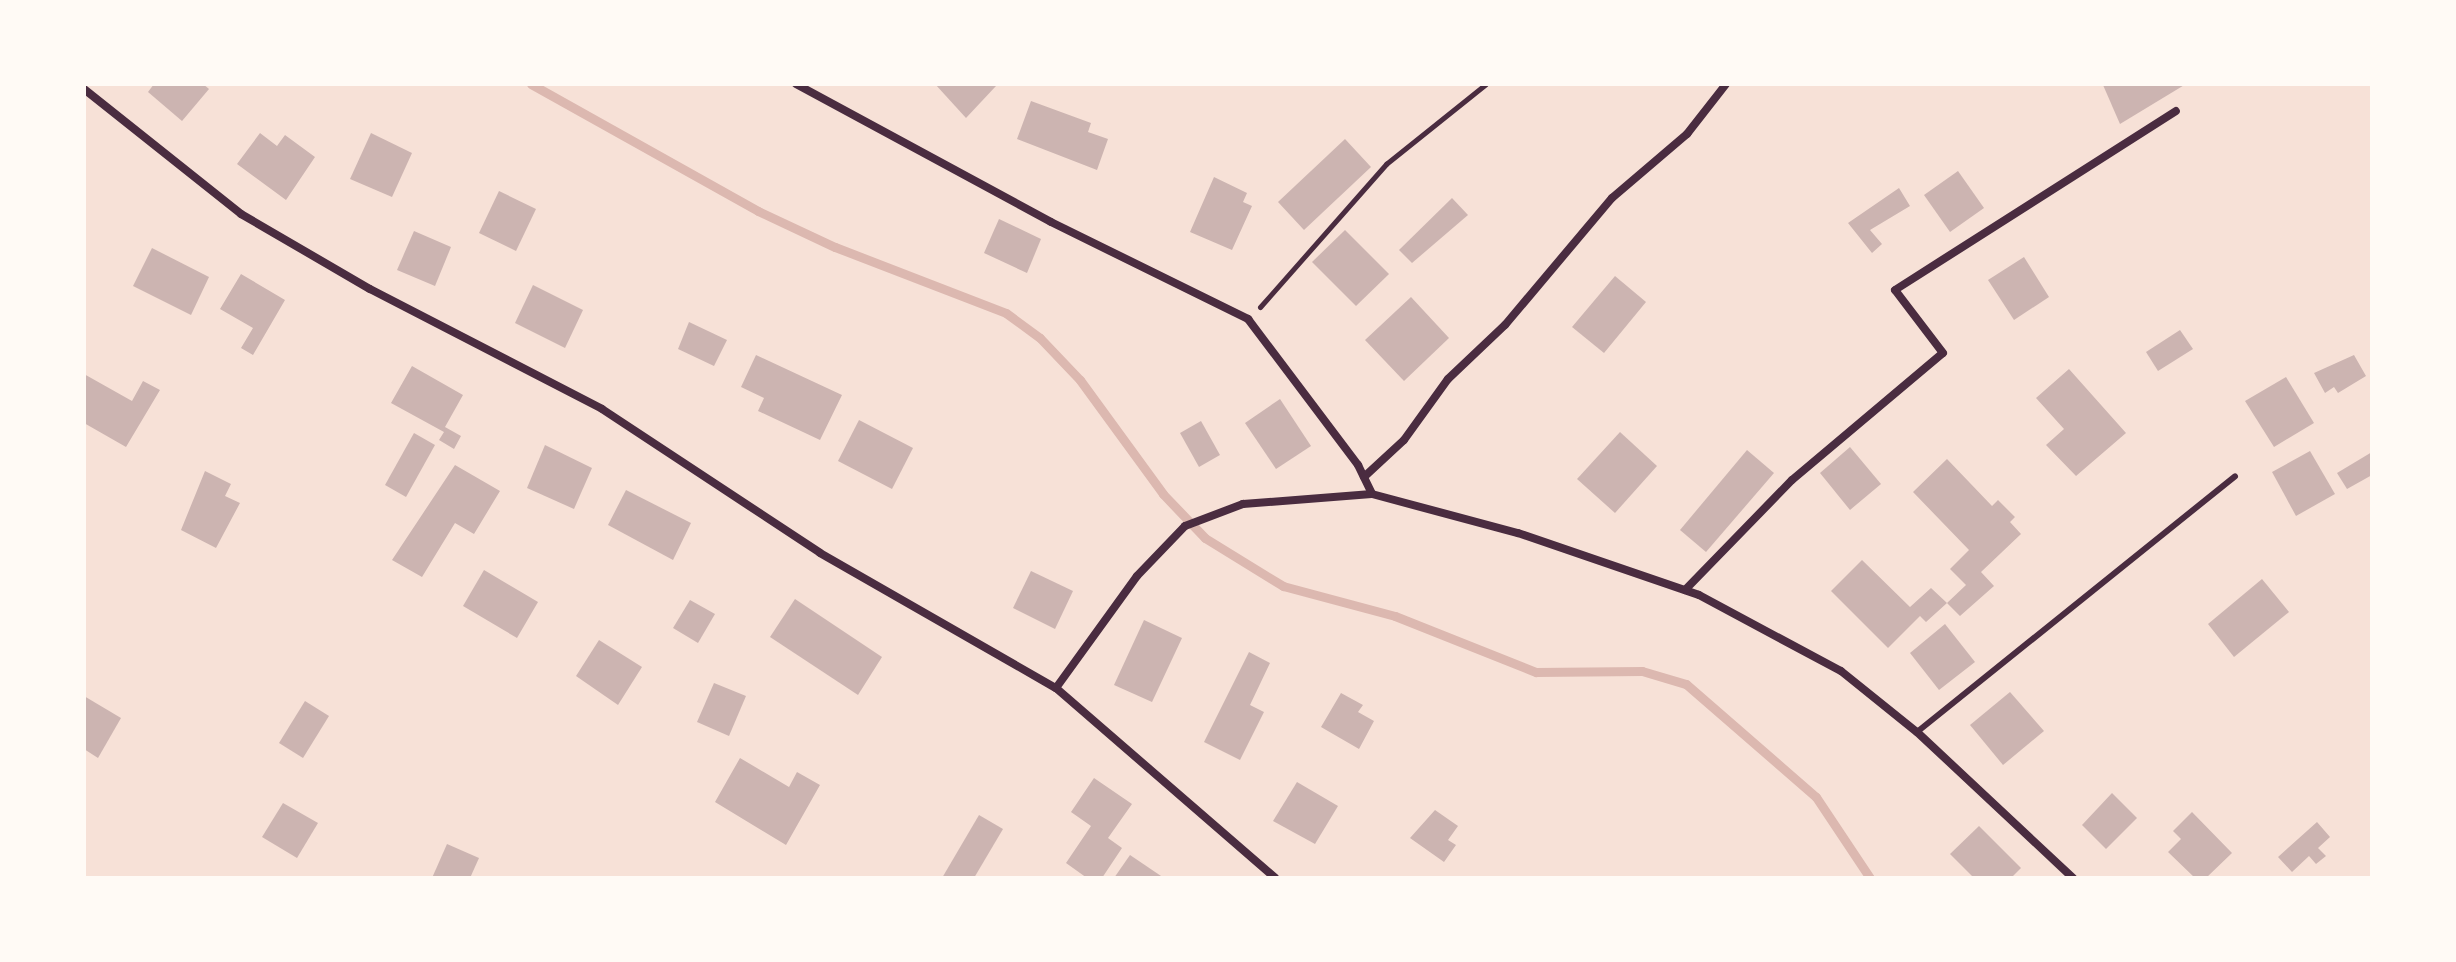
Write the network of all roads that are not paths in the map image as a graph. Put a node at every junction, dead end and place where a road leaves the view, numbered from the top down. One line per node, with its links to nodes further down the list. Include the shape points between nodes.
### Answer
1 (796, 84): 6 (street, via 1051,222 1248,319)
2 (1726, 84): 6 (street, via 1687,134 1612,198 1505,325 1448,379 1404,440)
3 (84, 89): 9 (street, via 241,214 370,289 602,409 820,553)
4 (2176, 111): 8 (street, via 1895,290 1943,353 1792,480)
5 (2235, 476): 10 (lane)
6 (1364, 477): 7 (street)
7 (1372, 494): 8 (street, via 1518,533); 9 (street, via 1230,507 1185,526 1137,576)
8 (1685, 590): 10 (street, via 1749,618 1841,671)
9 (1056, 688): 11 (street)
10 (1917, 732): 12 (street)
11 (1275, 878)
12 (2073, 878)

